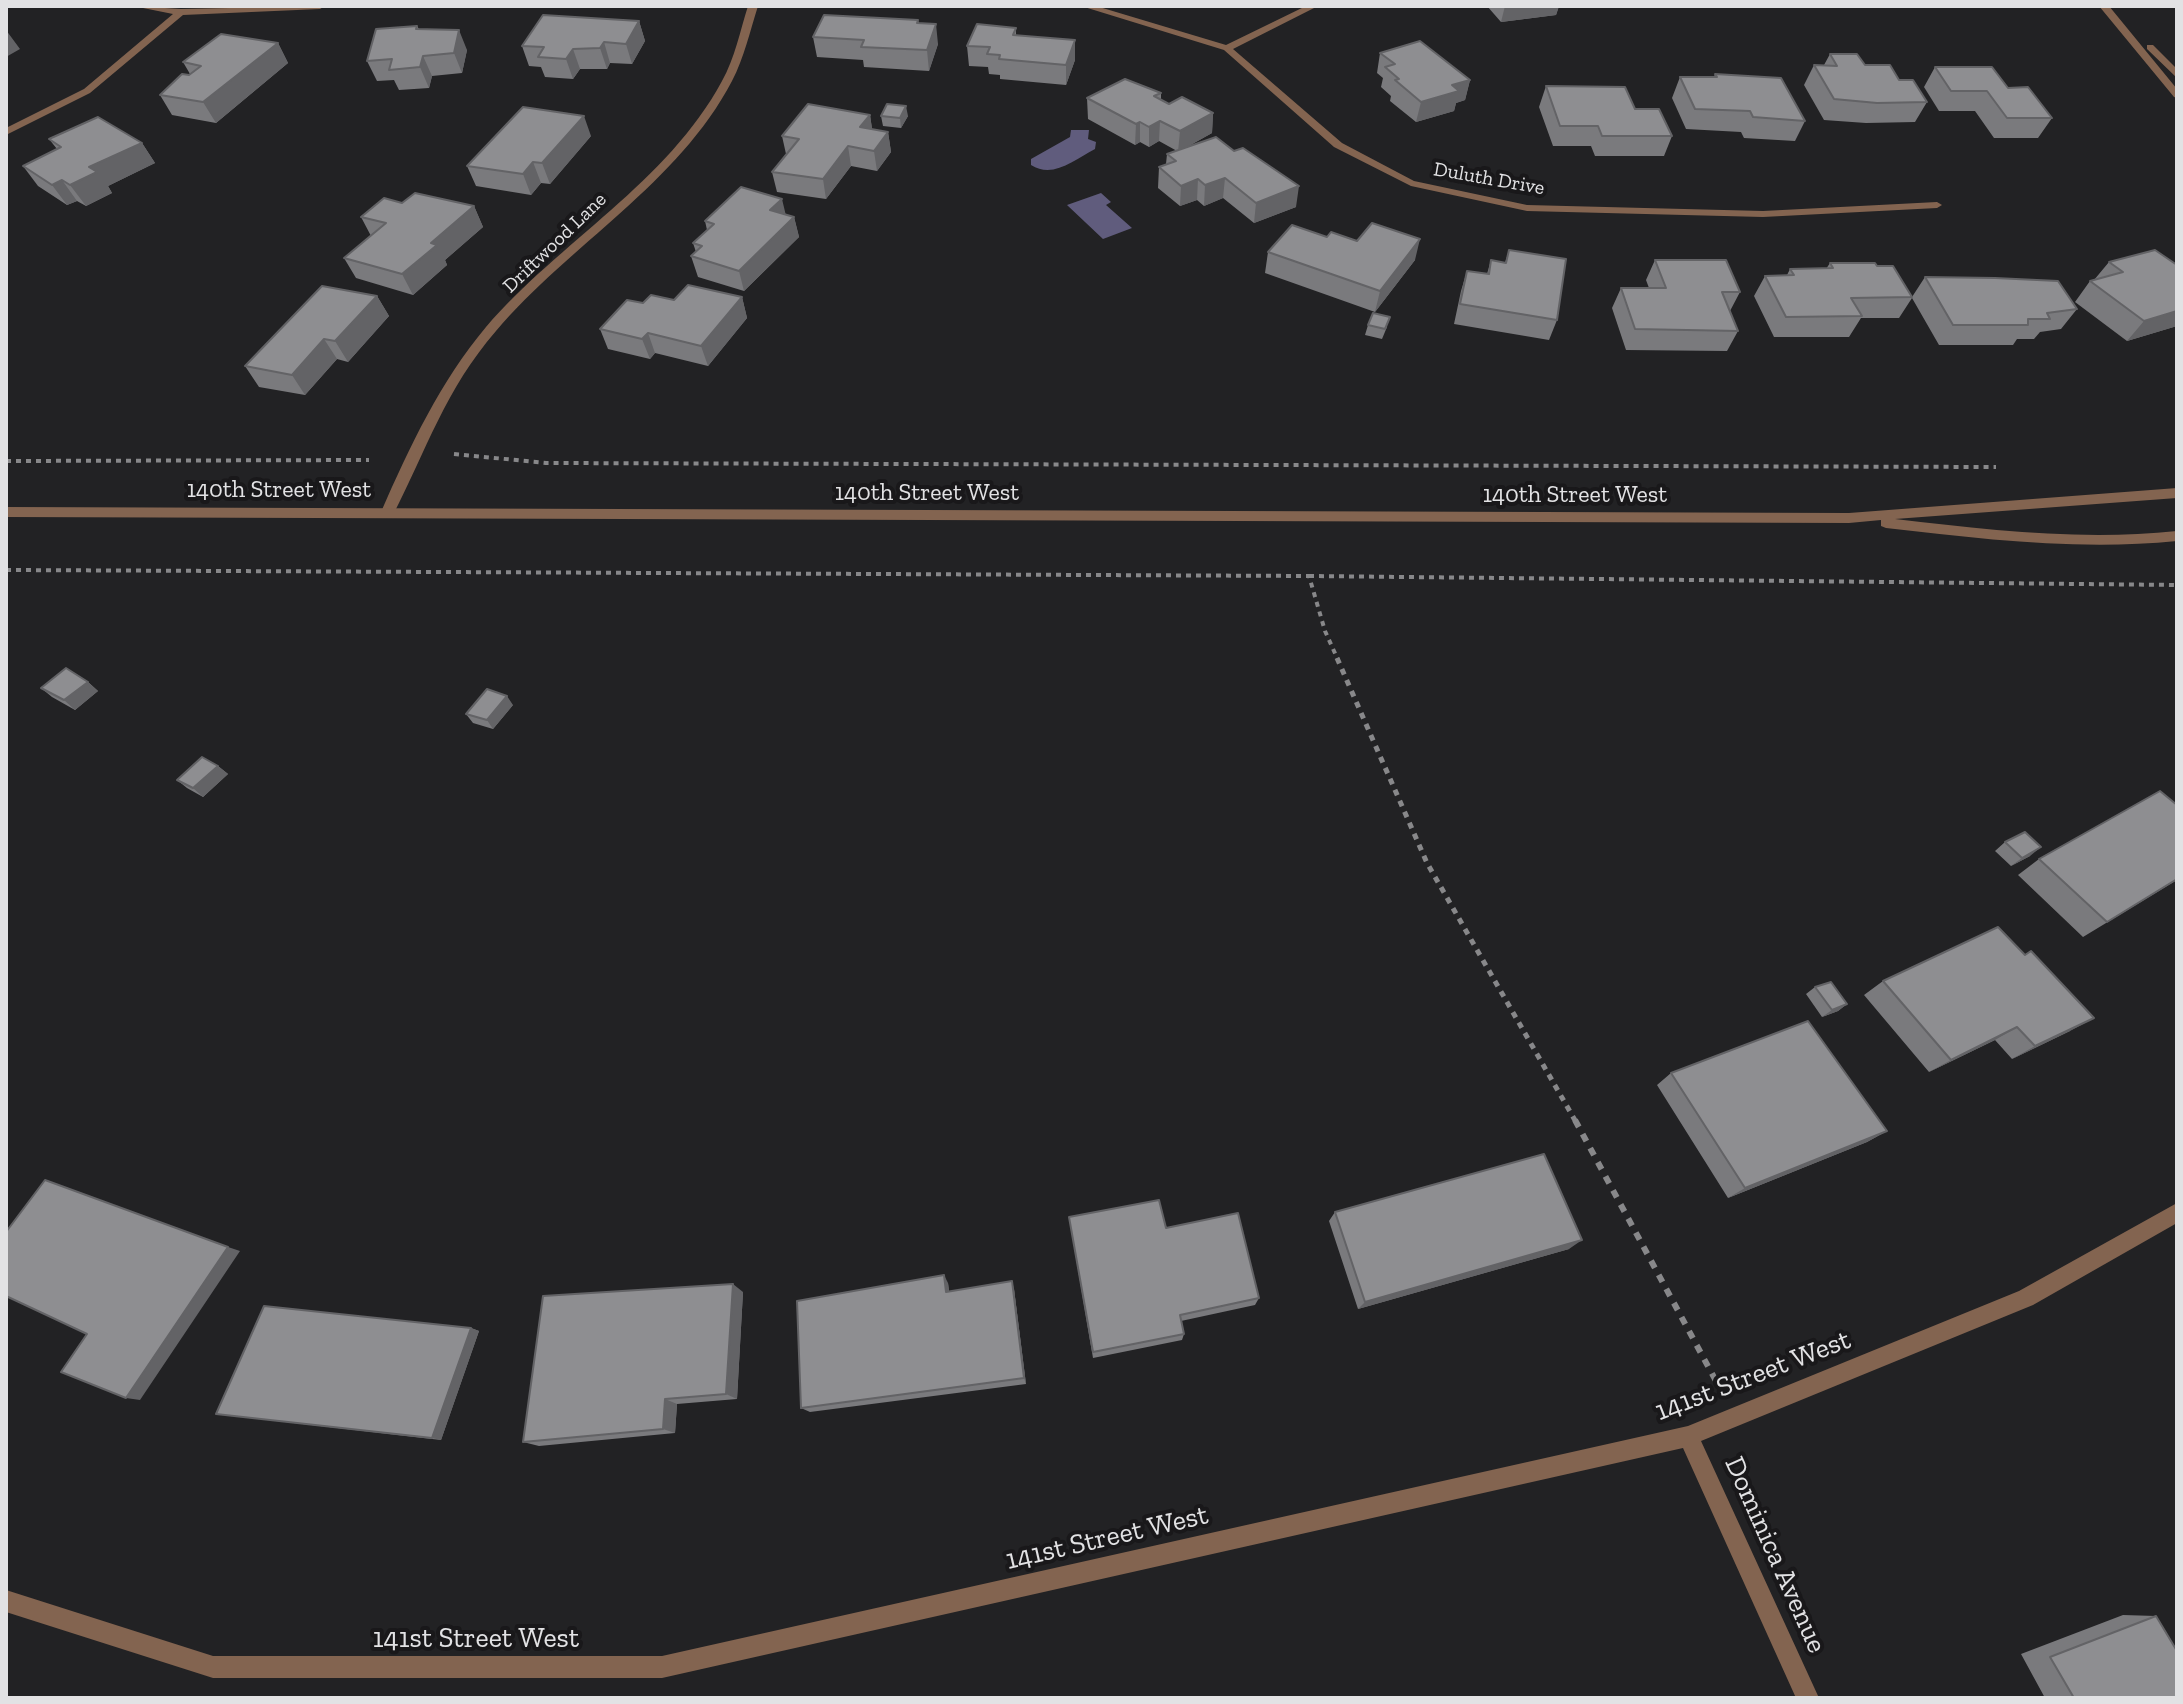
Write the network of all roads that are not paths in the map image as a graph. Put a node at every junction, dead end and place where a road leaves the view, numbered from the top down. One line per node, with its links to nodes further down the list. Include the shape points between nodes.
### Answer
1 (138, 6): 8 (street)
2 (320, 6): 8 (street)
3 (753, 6): 16 (street, Driftwood Lane, via 727,80 681,147 512,309 463,365 412,454)
4 (1086, 6): 9 (street, Duluth Drive)
5 (1313, 6): 9 (street)
6 (2104, 6): 11 (street)
7 (2111, 6): 10 (street)
8 (181, 12): 12 (street, via 87,91)
9 (1227, 48): 13 (street, Duluth Drive, via 1338,145 1411,183 1527,208 1763,214)
10 (2177, 75)
11 (2177, 95)
12 (6, 132)
13 (1937, 205)
14 (2177, 493): 17 (street, 140th Street West)
15 (6, 512): 16 (street, 140th Street West)
16 (388, 512): 17 (street, 140th Street West)
17 (1849, 518): 18 (street, 140th Street West, via 2036,540 2121,543)
18 (2177, 536)
19 (2177, 1212): 20 (street, 141st Street West, via 2026,1298)
20 (1688, 1436): 21 (street, 141st Street West, via 662,1667 213,1667); 22 (street, Dominica Avenue)
21 (6, 1601)
22 (1808, 1698)

